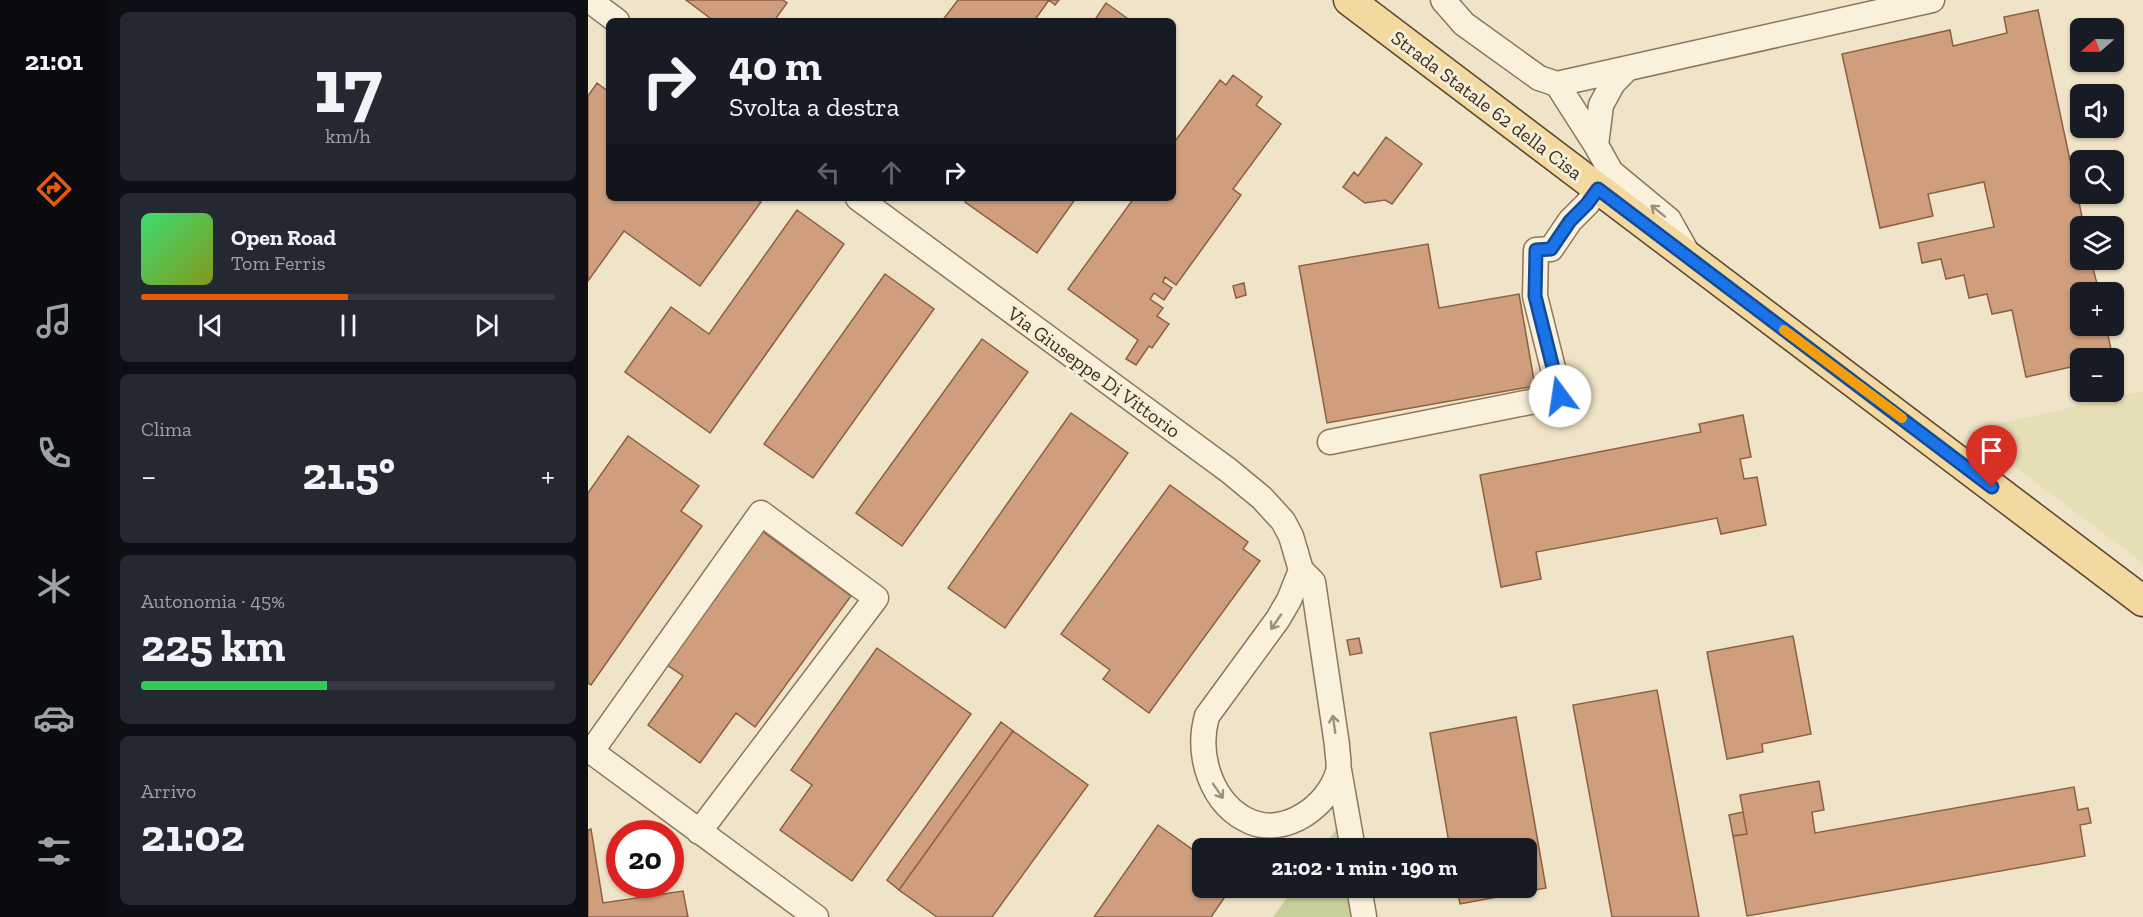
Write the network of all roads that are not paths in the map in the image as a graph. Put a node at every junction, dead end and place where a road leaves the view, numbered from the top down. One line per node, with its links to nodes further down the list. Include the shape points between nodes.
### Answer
1 (589, 0): 5 (street)
2 (1349, 0): 9 (main road, Strada Statale 62 della Cisa)
3 (1443, 0): 7 (street, via 1464,24 1539,78)
4 (1932, 0): 6 (street)
5 (613, 18)
6 (1629, 68): 7 (street); 8 (street, via 1613,82 1601,105)
7 (1557, 84): 8 (street)
8 (1596, 145): 11 (street, one-way to 8, via 1669,220 1611,172)
9 (1598, 189): 11 (main road, Strada Statale 62 della Cisa); 12 (street, via 1551,249 1536,250 1535,296 1560,396)
10 (862, 201): 13 (street, Via Giuseppe Di Vittorio, via 1262,498 1291,536)
11 (1690, 259): 14 (main road, Strada Statale 62 della Cisa)
12 (1330, 442)
13 (1301, 570): 16 (street, Via Giuseppe Di Vittorio, one-way to 13, via 1314,582); 16 (street, one-way to 16, via 1278,619 1207,716 1204,758 1210,781 1227,804 1253,823 1281,824 1306,815 1321,803)
14 (2143, 601)
15 (590, 751): 17 (street); 17 (street, via 761,513 876,598)
16 (1339, 770): 18 (street, Via Giuseppe Di Vittorio)
17 (699, 832): 21 (street)
18 (1351, 838)
19 (1361, 898): 20 (street)
20 (1364, 916)
21 (816, 917)

